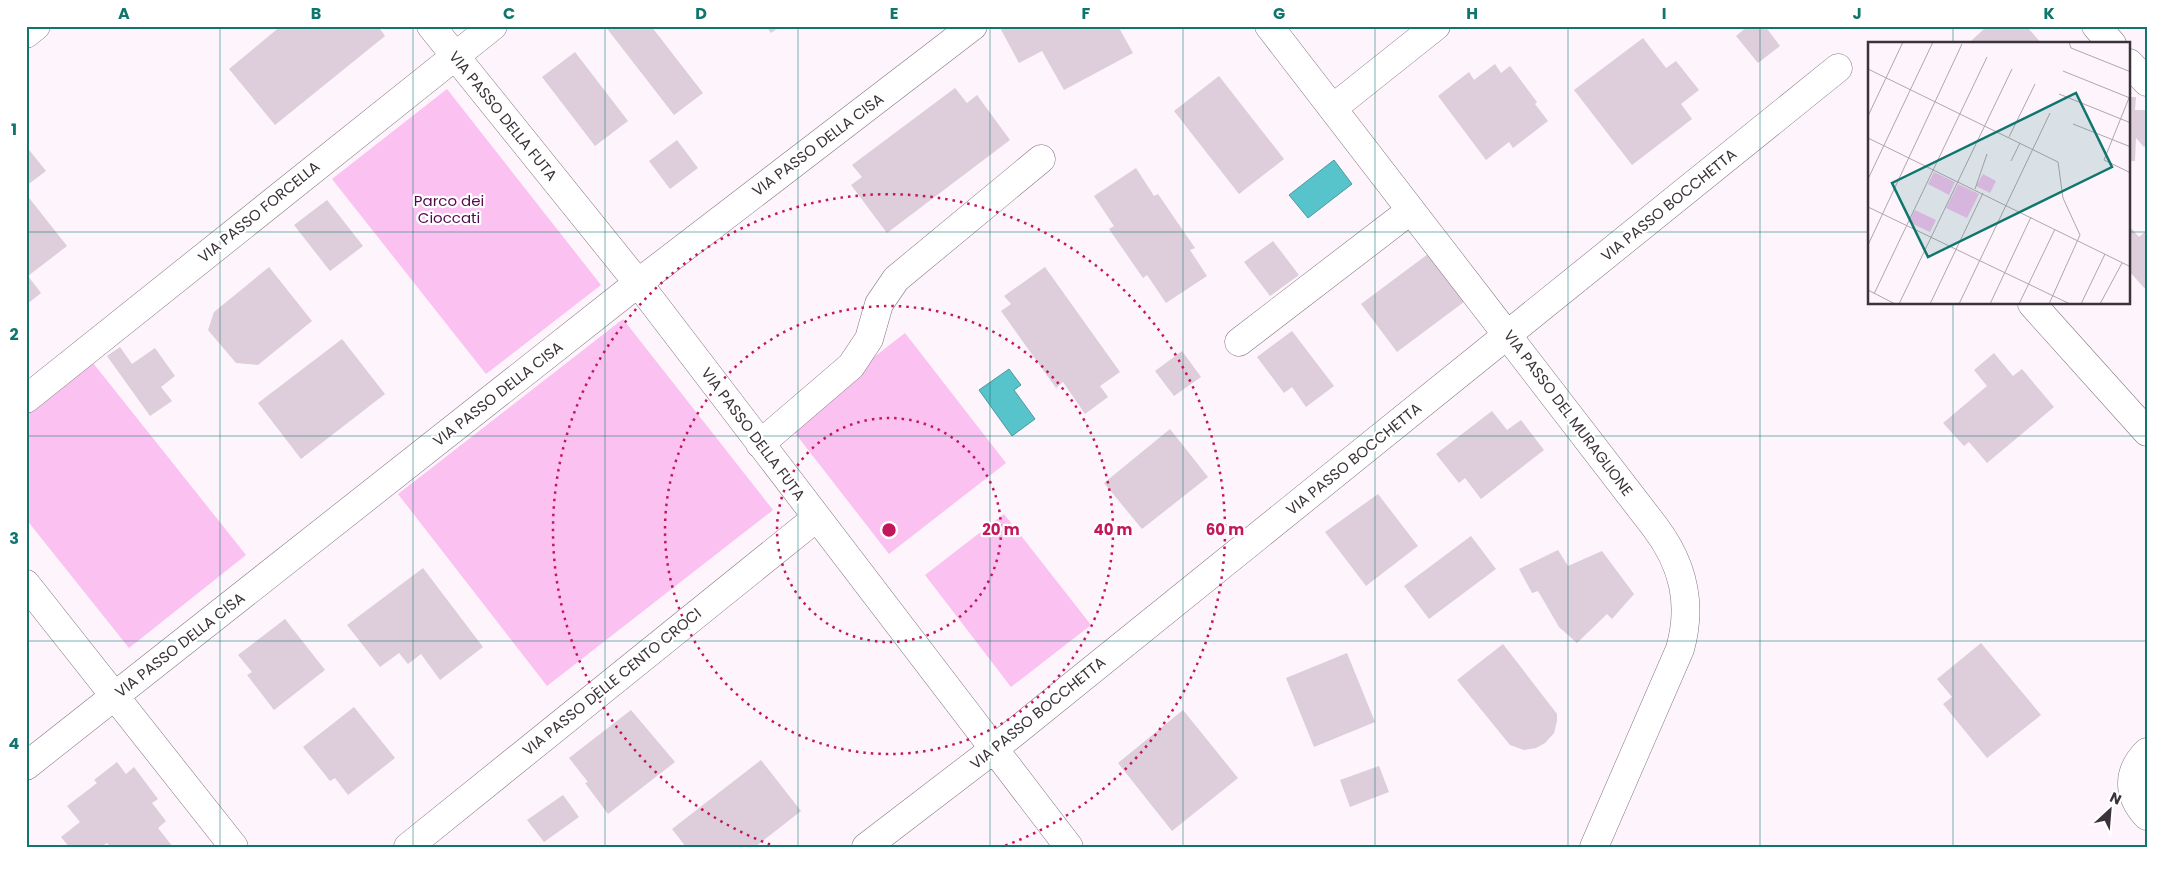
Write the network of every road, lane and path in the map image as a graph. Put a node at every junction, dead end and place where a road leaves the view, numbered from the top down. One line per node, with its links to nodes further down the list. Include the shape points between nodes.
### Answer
1 (36, 26): 8 (street)
2 (431, 26): 10 (street, VIA PASSO DELLA FUTA)
3 (493, 26): 10 (street, VIA PASSO FORCELLA)
4 (973, 26): 17 (street, VIA PASSO DELLA CISA)
5 (1269, 26): 14 (street, VIA PASSO DEL MURAGLIONE)
6 (1436, 26): 14 (street)
7 (2096, 26): 9 (street)
8 (26, 34)
9 (2110, 42)
10 (454, 56): 17 (street, VIA PASSO DELLA FUTA); 21 (street, VIA PASSO FORCELLA)
11 (2130, 64): 13 (street)
12 (1838, 68): 19 (street, VIA PASSO BOCCHETTA)
13 (2147, 82)
14 (1333, 108): 16 (street, VIA PASSO DEL MURAGLIONE)
15 (1041, 159): 23 (street, via 896,278 880,304 869,339 851,366)
16 (1411, 210): 19 (street, VIA PASSO DEL MURAGLIONE); 20 (street)
17 (638, 283): 23 (street, VIA PASSO DELLA FUTA); 26 (street, VIA PASSO DELLA CISA)
18 (2033, 305): 22 (street)
19 (1508, 335): 27 (street, VIA PASSO BOCCHETTA); 35 (street, VIA PASSO DEL MURAGLIONE, via 1665,540 1685,589 1686,623 1680,648)
20 (1239, 342)
21 (26, 399)
22 (2147, 432)
23 (760, 444): 24 (street, VIA PASSO DELLA FUTA)
24 (816, 518): 27 (street, VIA PASSO DELLA FUTA); 32 (street, VIA PASSO DELLE CENTO CROCI)
25 (26, 584): 26 (street)
26 (116, 696): 29 (street, VIA PASSO DELLA CISA); 31 (street)
27 (994, 749): 33 (street, VIA PASSO BOCCHETTA); 34 (street, VIA PASSO DELLA FUTA)
28 (2147, 752): 30 (street, via 2131,779 2135,801)
29 (26, 766)
30 (2147, 816)
31 (234, 847)
32 (408, 847)
33 (866, 847)
34 (1069, 847)
35 (1594, 847)

